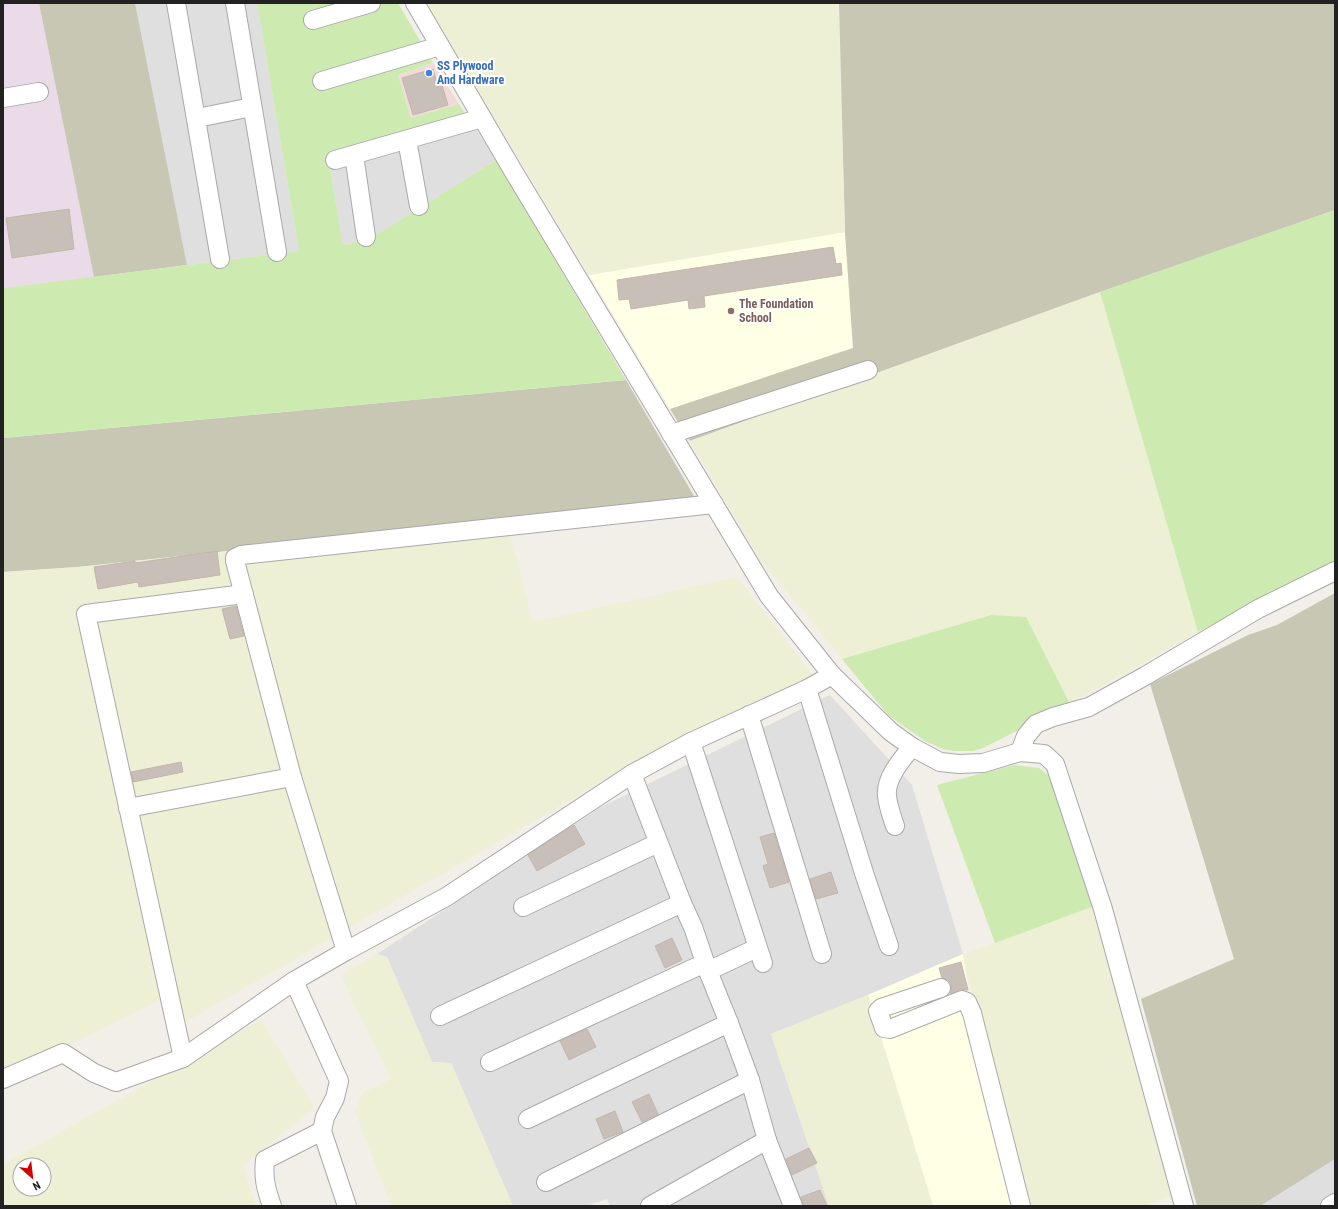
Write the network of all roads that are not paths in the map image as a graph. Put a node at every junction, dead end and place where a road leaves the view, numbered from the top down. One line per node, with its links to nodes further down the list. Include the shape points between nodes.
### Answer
1 (176, 3): 11 (street)
2 (234, 3): 10 (street)
3 (371, 3): 5 (street)
4 (415, 3): 6 (street)
5 (314, 20)
6 (440, 46): 7 (street); 12 (street)
7 (322, 82)
8 (39, 92): 9 (street)
9 (3, 98)
10 (252, 107): 11 (street); 18 (street)
11 (197, 118): 19 (street)
12 (482, 118): 13 (street); 21 (street)
13 (407, 140): 14 (street); 16 (street)
14 (354, 155): 15 (street); 17 (street)
15 (335, 160)
16 (419, 206)
17 (366, 237)
18 (277, 252)
19 (220, 259)
20 (868, 370): 21 (street)
21 (672, 434): 22 (street)
22 (714, 504): 24 (street, via 241,555 235,558 235,561); 25 (street, via 769,596)
23 (1335, 571): 30 (street, via 1258,609 1089,707 1036,724 1026,736)
24 (244, 594): 32 (street); 33 (street, via 86,614)
25 (832, 675): 26 (street); 29 (street, via 891,732)
26 (807, 689): 27 (street); 38 (street)
27 (749, 715): 28 (street); 40 (street)
28 (691, 742): 31 (street); 41 (street, via 760,956)
29 (912, 747): 30 (street, via 940,762 958,764 983,762); 34 (street, via 897,765 889,784 887,795)
30 (1020, 752): 60 (street, via 1044,754 1055,764 1103,909)
31 (632, 774): 35 (street); 39 (street, via 446,897)
32 (292, 777): 33 (street); 39 (street)
33 (128, 808): 46 (street)
34 (895, 826)
35 (658, 843): 36 (street); 37 (street)
36 (682, 903): 41 (street); 44 (street)
37 (523, 907)
38 (889, 946)
39 (346, 951): 42 (street)
40 (822, 954)
41 (706, 967): 45 (street); 47 (street)
42 (294, 981): 46 (street); 51 (street, via 339,1081 324,1117)
43 (941, 988): 59 (street, via 882,1008 878,1011 884,1028 890,1029 962,1000 967,1002)
44 (440, 1016)
45 (729, 1024): 49 (street); 50 (street)
46 (183, 1058): 48 (street, via 116,1082 94,1073 63,1053)
47 (490, 1062)
48 (3, 1079)
49 (750, 1080): 52 (street); 53 (street)
50 (528, 1119)
51 (322, 1131): 55 (street, via 265,1160 265,1188); 56 (street)
52 (767, 1140): 57 (street); 58 (street)
53 (546, 1182)
54 (1335, 1203): 61 (street)
55 (272, 1206)
56 (348, 1206)
57 (650, 1206)
58 (793, 1206)
59 (1022, 1206)
60 (1184, 1206)
61 (1330, 1206)

